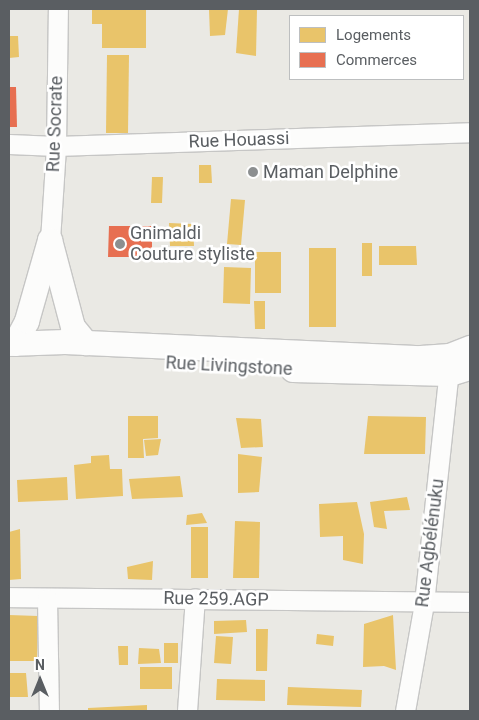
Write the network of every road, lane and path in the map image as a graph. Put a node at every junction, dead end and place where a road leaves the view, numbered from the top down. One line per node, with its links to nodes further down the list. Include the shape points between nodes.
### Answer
1 (58, 9): 4 (street, Rue Socrate)
2 (470, 132): 4 (street, Rue Houassi)
3 (9, 144): 4 (street, Rue Houassi)
4 (56, 146): 5 (street, Rue Socrate)
5 (50, 240): 6 (street, via 73,328); 7 (street, via 27,321)
6 (72, 347): 7 (street, Rue Livingstone); 8 (street, Rue Livingstone)
7 (11, 349)
8 (460, 362): 13 (street, Rue Agbélénuku)
9 (9, 597): 11 (street, Rue 259.AGP)
10 (195, 598): 11 (street, Rue 259.AGP); 13 (street, Rue 259.AGP); 15 (street)
11 (47, 599): 14 (street)
12 (470, 602): 13 (street, Rue 259.AGP)
13 (424, 603): 16 (street, Rue Agbélénuku)
14 (49, 711)
15 (187, 711)
16 (405, 711)

